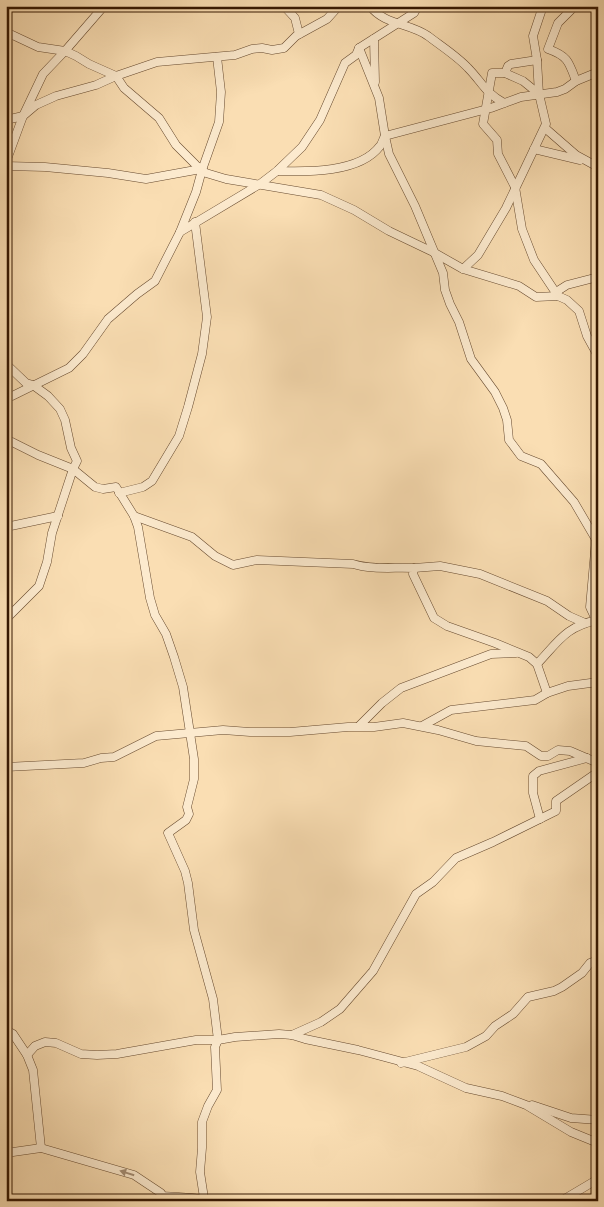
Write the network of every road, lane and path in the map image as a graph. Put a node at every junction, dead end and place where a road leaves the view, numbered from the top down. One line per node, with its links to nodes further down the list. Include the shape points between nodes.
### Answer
1 (104, 6): 13 (street)
2 (284, 6): 10 (street, via 295,18)
3 (334, 6): 10 (street, via 336,9 327,19)
4 (370, 6): 8 (street, via 375,14)
5 (418, 6): 8 (street, via 414,13)
6 (543, 6): 15 (street, via 533,36)
7 (575, 6): 19 (street, via 558,24 548,49 568,59)
8 (398, 23): 11 (street); 21 (street, via 428,36 468,68)
9 (6, 32): 13 (street, via 38,47)
10 (300, 34): 14 (street, via 284,48 252,49)
11 (374, 39): 12 (street); 20 (street)
12 (359, 48): 20 (street); 34 (street, via 356,55 345,63 320,120 302,147)
13 (65, 51): 18 (street); 25 (street, via 43,74)
14 (217, 57): 18 (street, via 172,59); 33 (street, via 221,92 219,122)
15 (537, 60): 17 (street, via 512,64); 22 (street)
16 (598, 72): 19 (street)
17 (505, 73): 21 (street, via 492,73); 22 (street, via 523,81)
18 (116, 76): 25 (street, via 56,96 36,105); 33 (street, via 124,88 158,118 176,145)
19 (576, 81): 22 (street, via 565,89)
20 (375, 88): 28 (street)
21 (488, 93): 23 (street); 24 (street)
22 (539, 94): 23 (street); 27 (street)
23 (504, 102): 24 (street)
24 (485, 110): 28 (street); 36 (street, via 483,124 497,140 498,154)
25 (23, 116): 26 (street); 31 (street)
26 (6, 120)
27 (545, 128): 29 (street); 30 (street)
28 (385, 136): 34 (street, via 380,147 350,166 306,172); 39 (street)
29 (534, 149): 30 (street); 36 (street)
30 (587, 161): 32 (street)
31 (6, 164): 33 (street, via 146,179)
32 (598, 168)
33 (201, 169): 35 (street, via 226,179); 38 (street, via 196,192)
34 (277, 171): 35 (street)
35 (260, 184): 37 (street); 39 (street, via 321,195)
36 (515, 187): 40 (street, via 478,255); 42 (street, via 522,229 530,252)
37 (195, 222): 38 (street); 49 (street, via 208,317 188,407 179,436 152,481 143,487)
38 (180, 232): 45 (street, via 155,281 108,319 76,363)
39 (434, 252): 40 (street); 53 (street, via 471,359 503,408 509,440 521,456 541,464 574,502)
40 (463, 268): 42 (street, via 519,286 536,297)
41 (598, 277): 42 (street, via 567,285)
42 (557, 294): 43 (street, via 579,311)
43 (598, 356)
44 (6, 364): 45 (street, via 26,384)
45 (33, 385): 46 (street); 48 (street, via 60,409 78,461)
46 (6, 399)
47 (6, 439): 48 (street)
48 (73, 469): 49 (street, via 95,487 116,487); 50 (street)
49 (119, 493): 51 (street)
50 (58, 516): 52 (street); 55 (street, via 39,586)
51 (134, 516): 54 (street, via 192,537 215,556 233,565 257,560); 64 (street, via 150,598 180,674)
52 (6, 527)
53 (597, 542): 56 (street, via 590,608)
54 (414, 568): 57 (street, via 440,566 480,574 547,601); 58 (street, via 413,574 434,618)
55 (6, 619)
56 (597, 621): 57 (street)
57 (584, 623): 59 (street, via 569,630)
58 (518, 653): 59 (street); 62 (street, via 491,654 402,688)
59 (537, 664): 61 (street)
60 (598, 682): 61 (street)
61 (546, 693): 63 (street, via 535,700 451,710)
62 (360, 726): 63 (street, via 403,723); 64 (street, via 290,732 224,730)
63 (422, 726): 65 (street, via 476,741 526,746 541,756 558,750)
64 (190, 733): 67 (street, via 156,736 114,757 84,763); 73 (street, via 194,779 187,807 189,814 168,834 188,883 194,930 213,999)
65 (587, 758): 66 (street); 69 (street, via 539,771 533,776 533,793)
66 (598, 763)
67 (6, 767)
68 (598, 772): 69 (street, via 556,801 556,811)
69 (540, 819): 72 (street, via 456,858 416,894 373,971 340,1009)
70 (598, 960): 75 (street, via 562,987 528,997 486,1036 466,1047)
71 (6, 1030): 74 (street, via 13,1034)
72 (292, 1035): 73 (street, via 266,1034); 75 (street)
73 (218, 1040): 74 (street, via 196,1040 97,1055 81,1054 46,1042 35,1046); 83 (street, via 215,1047 217,1090 202,1122 200,1172)
74 (27, 1055): 79 (street, via 35,1088)
75 (402, 1062): 76 (street, via 466,1088)
76 (526, 1105): 77 (street, via 571,1118); 78 (street)
77 (598, 1120)
78 (598, 1144)
79 (41, 1148): 80 (street); 82 (street, one-way to 79, via 134,1175)
80 (6, 1153)
81 (598, 1179): 84 (street)
82 (164, 1198): 83 (street)
83 (207, 1199)
84 (561, 1201)

